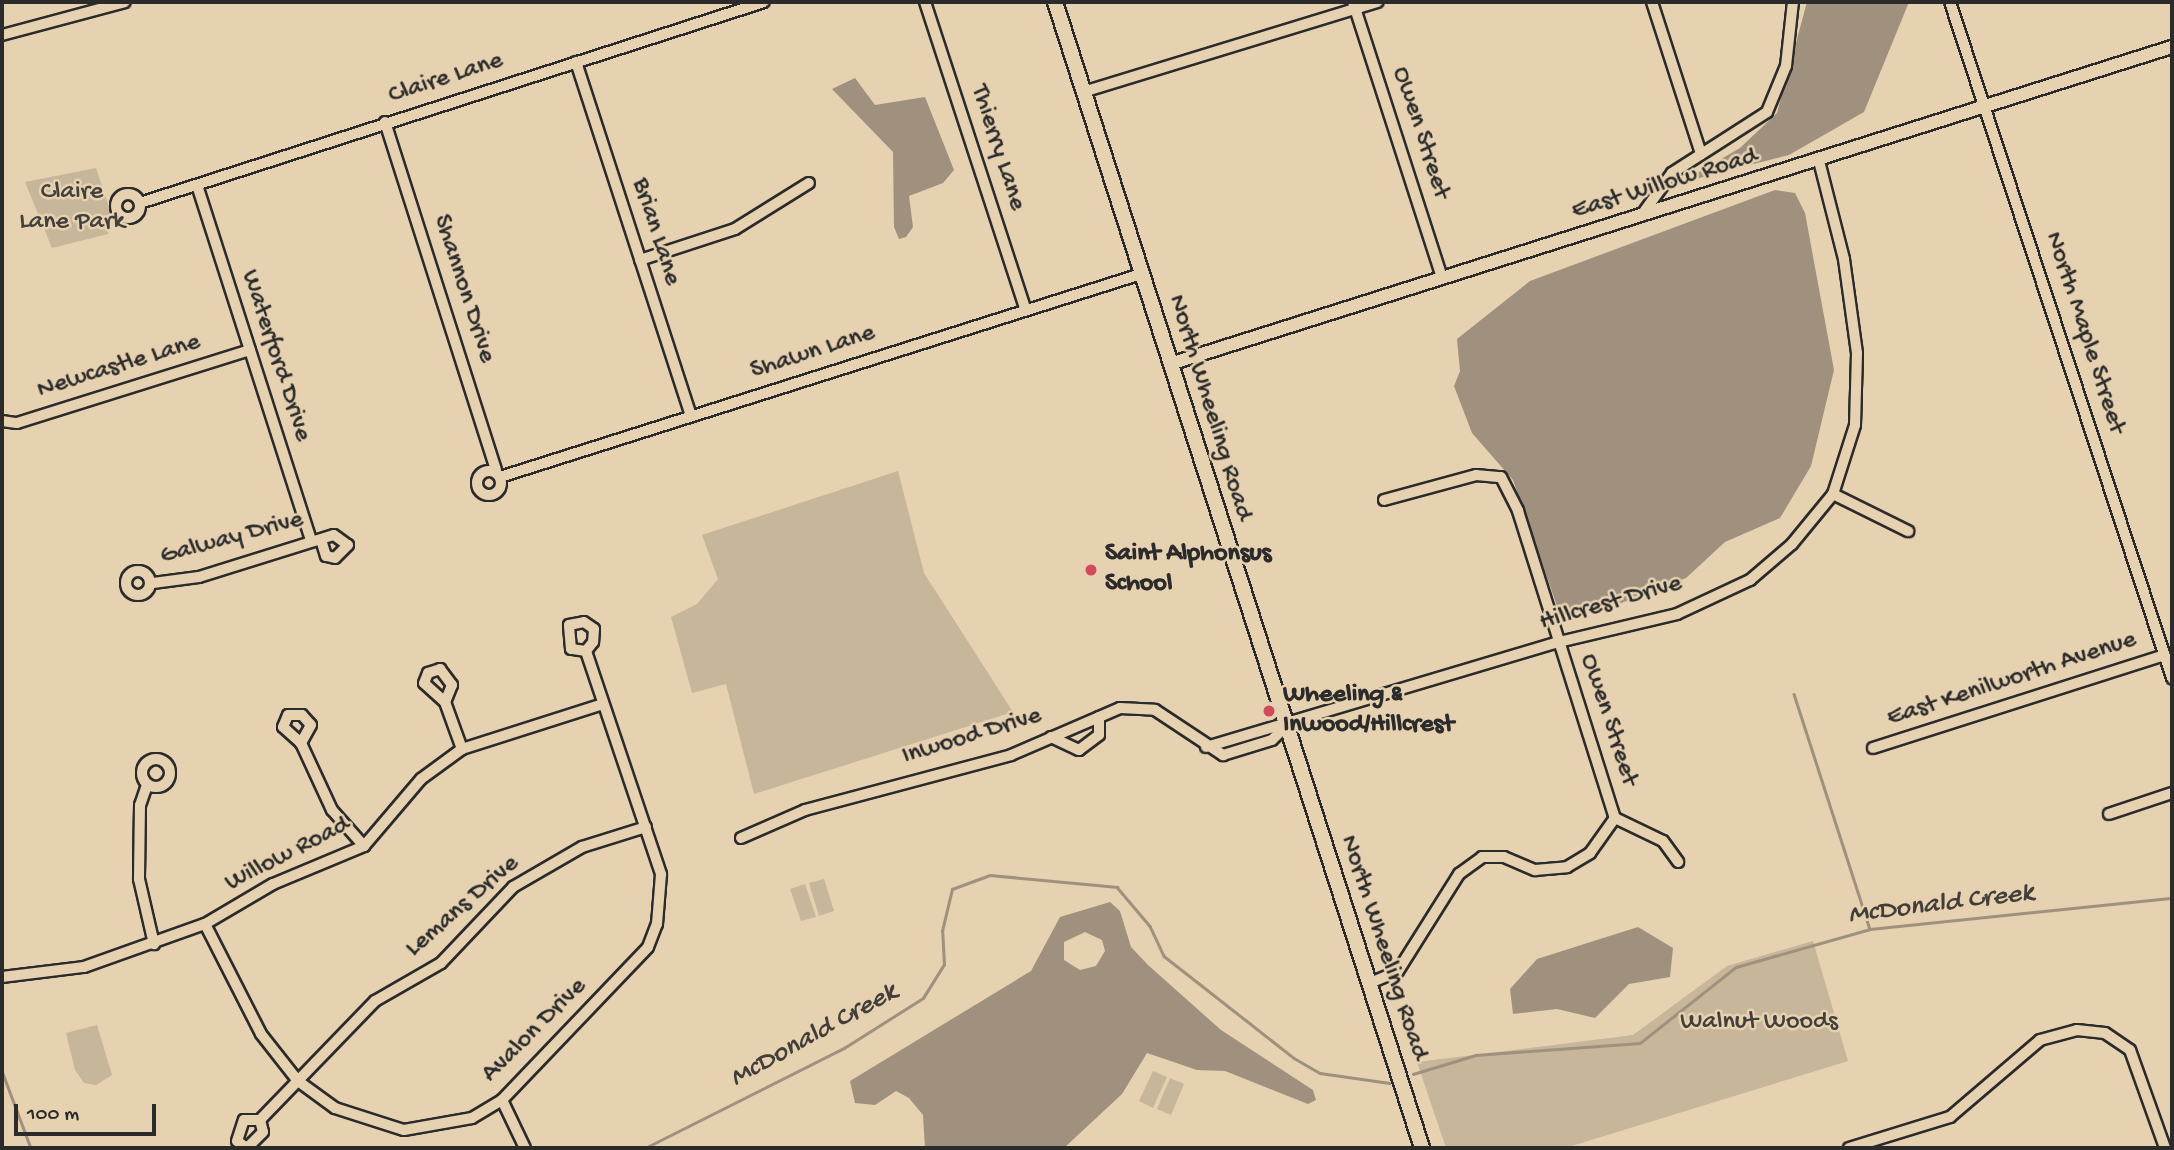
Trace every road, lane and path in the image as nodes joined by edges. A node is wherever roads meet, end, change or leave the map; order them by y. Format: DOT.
graph roads {
  1 [pos="125,2"];
  2 [pos="764,2"];
  3 [pos="925,2"];
  4 [pos="1055,2"];
  5 [pos="1378,2"];
  6 [pos="1651,2"];
  7 [pos="1793,2"];
  8 [pos="1950,2"];
  9 [pos="105,5"];
  10 [pos="1354,5"];
  11 [pos="2,35"];
  12 [pos="2172,47"];
  13 [pos="576,62"];
  14 [pos="1083,92"];
  15 [pos="1986,106"];
  16 [pos="386,122"];
  17 [pos="1701,154"];
  18 [pos="1819,161"];
  19 [pos="809,183"];
  20 [pos="197,185"];
  21 [pos="143,202"];
  22 [pos="1641,217"];
  23 [pos="640,260"];
  24 [pos="1141,274"];
  25 [pos="1443,277"];
  26 [pos="1025,308"];
  27 [pos="250,350"];
  28 [pos="1170,364"];
  29 [pos="691,416"];
  30 [pos="2,421"];
  31 [pos="498,473"];
  32 [pos="1833,494"];
  33 [pos="1384,500"];
  34 [pos="1908,531"];
  35 [pos="316,540"];
  36 [pos="153,583"];
  37 [pos="1559,642"];
  38 [pos="586,652"];
  39 [pos="2165,654"];
  40 [pos="2172,678"];
  41 [pos="445,702"];
  42 [pos="603,704"];
  43 [pos="1099,717"];
  44 [pos="1284,728"];
  45 [pos="1051,737"];
  46 [pos="301,743"];
  47 [pos="1873,748"];
  48 [pos="462,749"];
  49 [pos="146,785"];
  50 [pos="2172,793"];
  51 [pos="2109,814"];
  52 [pos="1615,818"];
  53 [pos="646,827"];
  54 [pos="741,838"];
  55 [pos="363,846"];
  56 [pos="1678,862"];
  57 [pos="205,924"];
  58 [pos="154,944"];
  59 [pos="2,977"];
  60 [pos="1370,983"];
  61 [pos="298,1081"];
  62 [pos="502,1100"];
  63 [pos="261,1120"];
  64 [pos="525,1148"];
  65 [pos="1422,1148"];
  66 [pos="1849,1148"];
  67 [pos="2165,1148"];
  1 -- 9 [label="street"];
  2 -- 13 [label="street, Claire Lane"];
  3 -- 26 [label="street, Thierry Lane"];
  4 -- 14 [label="main road, North Wheeling Road"];
  5 -- 10 [label="street"];
  6 -- 17 [label="street"];
  7 -- 17 [label="street"];
  8 -- 15 [label="street, North Maple Street"];
  9 -- 11 [label="street"];
  10 -- 14 [label="street"];
  10 -- 25 [label="street, Owen Street"];
  12 -- 15 [label="street, East Willow Road"];
  13 -- 16 [label="street, Claire Lane"];
  13 -- 23 [label="street, Brian Lane"];
  14 -- 24 [label="main road, North Wheeling Road"];
  15 -- 18 [label="street, East Willow Road"];
  15 -- 39 [label="street, North Maple Street"];
  16 -- 20 [label="street, Claire Lane"];
  16 -- 31 [label="street, Shannon Drive"];
  17 -- 22 [label="street"];
  18 -- 22 [label="street, East Willow Road"];
  18 -- 32 [label="street, Hillcrest Drive"];
  19 -- 23 [label="street"];
  20 -- 21 [label="street, Claire Lane"];
  20 -- 27 [label="street, Waterford Drive"];
  22 -- 25 [label="street, East Willow Road"];
  23 -- 29 [label="street, Brian Lane"];
  24 -- 26 [label="street, Shawn Lane"];
  24 -- 28 [label="main road, North Wheeling Road"];
  25 -- 28 [label="street, East Willow Road"];
  26 -- 29 [label="street, Shawn Lane"];
  27 -- 30 [label="street, Newcastle Lane"];
  27 -- 35 [label="street, Waterford Drive"];
  28 -- 44 [label="main road, North Wheeling Road"];
  29 -- 31 [label="street, Shawn Lane"];
  32 -- 34 [label="street"];
  32 -- 37 [label="street, Hillcrest Drive"];
  33 -- 37 [label="street, Owen Street"];
  35 -- 36 [label="street, Galway Drive"];
  37 -- 44 [label="street, Hillcrest Drive"];
  37 -- 52 [label="street, Owen Street"];
  38 -- 42 [label="street, Avalon Drive"];
  39 -- 40 [label="street, North Maple Street"];
  39 -- 47 [label="street, East Kenilworth Avenue"];
  41 -- 48 [label="street"];
  42 -- 48 [label="street, Willow Road"];
  42 -- 53 [label="street, Avalon Drive"];
  43 -- 44 [label="street, Inwood Drive"];
  43 -- 45 [label="street, Inwood Drive"];
  43 -- 45 [label="street"];
  44 -- 60 [label="main road, North Wheeling Road"];
  45 -- 54 [label="street, Inwood Drive"];
  46 -- 55 [label="street"];
  48 -- 55 [label="street, Willow Road"];
  49 -- 58 [label="street"];
  50 -- 51 [label="street"];
  52 -- 56 [label="street"];
  52 -- 60 [label="street"];
  53 -- 61 [label="street, Lemans Drive"];
  53 -- 62 [label="street, Avalon Drive"];
  55 -- 57 [label="street, Willow Road"];
  57 -- 58 [label="street, Willow Road"];
  57 -- 61 [label="street, Avalon Drive"];
  58 -- 59 [label="street, Willow Road"];
  60 -- 65 [label="main road, North Wheeling Road"];
  61 -- 62 [label="street, Avalon Drive"];
  61 -- 63 [label="street, Lemans Drive"];
  62 -- 64 [label="street"];
  66 -- 67 [label="street"];
}
